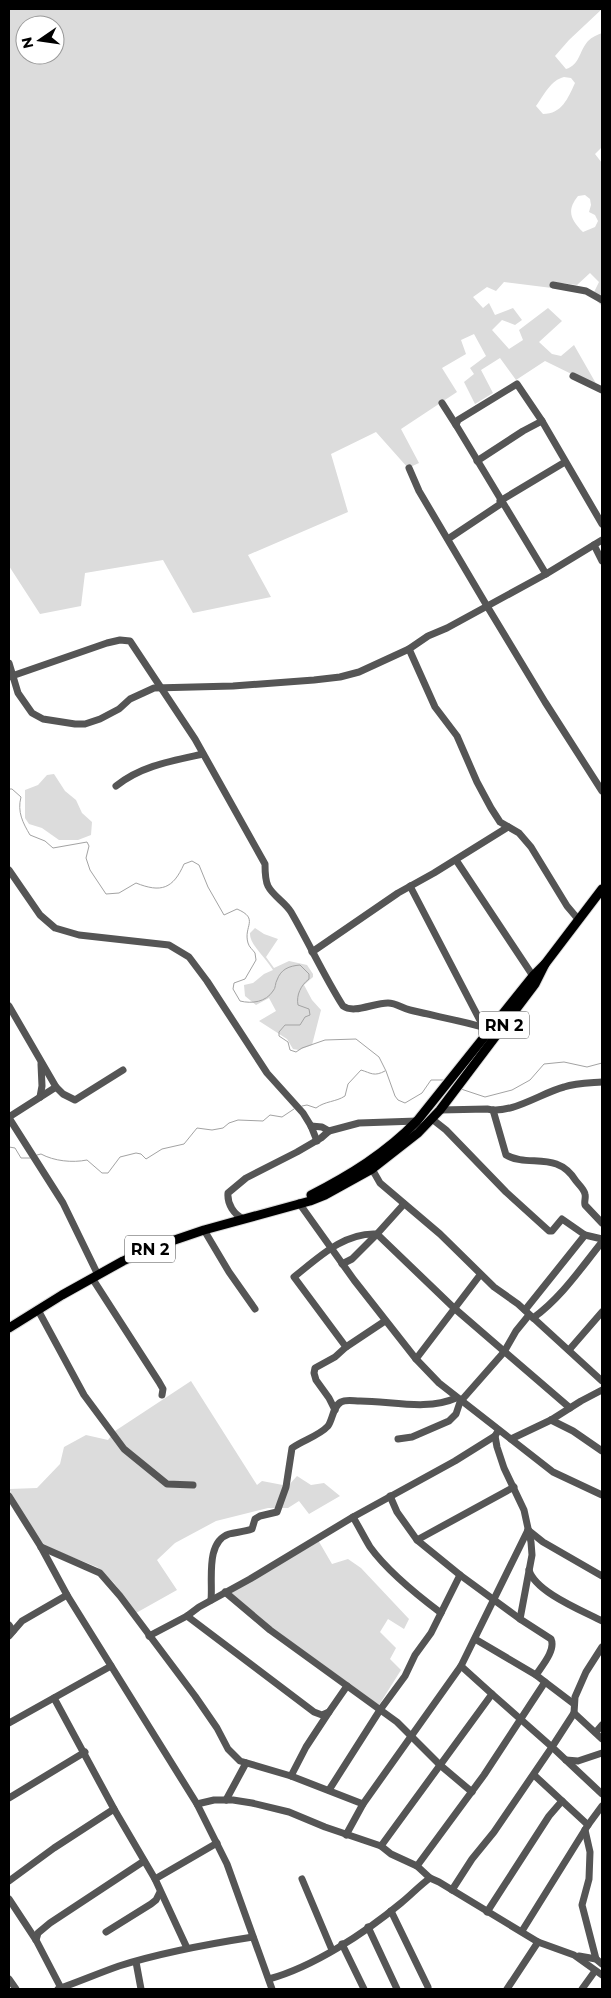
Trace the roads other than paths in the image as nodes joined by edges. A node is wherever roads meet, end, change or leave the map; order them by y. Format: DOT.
graph roads {
  1 [pos="553,285"];
  2 [pos="602,300"];
  3 [pos="573,376"];
  4 [pos="602,390"];
  5 [pos="442,403"];
  6 [pos="542,421"];
  7 [pos="456,425"];
  8 [pos="477,461"];
  9 [pos="565,462"];
  10 [pos="409,468"];
  11 [pos="501,502"];
  12 [pos="602,524"];
  13 [pos="448,539"];
  14 [pos="602,540"];
  15 [pos="594,546"];
  16 [pos="602,561"];
  17 [pos="546,574"];
  18 [pos="487,606"];
  19 [pos="409,649"];
  20 [pos="9,664"];
  21 [pos="11,676"];
  22 [pos="163,688"];
  23 [pos="202,754"];
  24 [pos="116,786"];
  25 [pos="602,790"];
  26 [pos="508,827"];
  27 [pos="456,860"];
  28 [pos="9,870"];
  29 [pos="410,886"];
  30 [pos="602,889"];
  31 [pos="578,919"];
  32 [pos="312,952"];
  33 [pos="545,964"];
  34 [pos="533,976"];
  35 [pos="9,1006"];
  36 [pos="485,1029"];
  37 [pos="40,1058"];
  38 [pos="123,1070"];
  39 [pos="602,1082"];
  40 [pos="56,1087"];
  41 [pos="40,1097"];
  42 [pos="440,1110"];
  43 [pos="493,1110"];
  44 [pos="9,1118"];
  45 [pos="432,1119"];
  46 [pos="417,1121"];
  47 [pos="311,1126"];
  48 [pos="329,1131"];
  49 [pos="316,1141"];
  50 [pos="372,1169"];
  51 [pos="302,1202"];
  52 [pos="404,1204"];
  53 [pos="244,1219"];
  54 [pos="602,1223"];
  55 [pos="204,1230"];
  56 [pos="376,1234"];
  57 [pos="586,1235"];
  58 [pos="602,1240"];
  59 [pos="331,1248"];
  60 [pos="342,1264"];
  61 [pos="480,1275"];
  62 [pos="95,1277"];
  63 [pos="454,1308"];
  64 [pos="255,1309"];
  65 [pos="38,1310"];
  66 [pos="602,1312"];
  67 [pos="529,1314"];
  68 [pos="385,1321"];
  69 [pos="9,1328"];
  70 [pos="346,1347"];
  71 [pos="569,1350"];
  72 [pos="504,1352"];
  73 [pos="416,1359"];
  74 [pos="602,1381"];
  75 [pos="602,1390"];
  76 [pos="162,1396"];
  77 [pos="458,1400"];
  78 [pos="570,1408"];
  79 [pos="335,1410"];
  80 [pos="551,1420"];
  81 [pos="497,1434"];
  82 [pos="398,1439"];
  83 [pos="511,1439"];
  84 [pos="602,1451"];
  85 [pos="193,1485"];
  86 [pos="514,1487"];
  87 [pos="602,1495"];
  88 [pos="9,1496"];
  89 [pos="390,1496"];
  90 [pos="353,1517"];
  91 [pos="528,1530"];
  92 [pos="417,1540"];
  93 [pos="41,1547"];
  94 [pos="528,1570"];
  95 [pos="460,1575"];
  96 [pos="602,1576"];
  97 [pos="225,1592"];
  98 [pos="66,1595"];
  99 [pos="494,1598"];
  100 [pos="211,1600"];
  101 [pos="441,1613"];
  102 [pos="186,1616"];
  103 [pos="520,1619"];
  104 [pos="602,1621"];
  105 [pos="10,1630"];
  106 [pos="149,1636"];
  107 [pos="475,1639"];
  108 [pos="602,1647"];
  109 [pos="111,1666"];
  110 [pos="461,1666"];
  111 [pos="536,1675"];
  112 [pos="545,1682"];
  113 [pos="347,1686"];
  114 [pos="492,1694"];
  115 [pos="54,1698"];
  116 [pos="574,1704"];
  117 [pos="380,1710"];
  118 [pos="329,1712"];
  119 [pos="574,1713"];
  120 [pos="521,1719"];
  121 [pos="9,1723"];
  122 [pos="602,1725"];
  123 [pos="596,1732"];
  124 [pos="412,1736"];
  125 [pos="602,1738"];
  126 [pos="552,1747"];
  127 [pos="85,1752"];
  128 [pos="602,1753"];
  129 [pos="566,1760"];
  130 [pos="246,1764"];
  131 [pos="440,1765"];
  132 [pos="534,1775"];
  133 [pos="291,1776"];
  134 [pos="329,1790"];
  135 [pos="472,1792"];
  136 [pos="602,1794"];
  137 [pos="9,1798"];
  138 [pos="226,1800"];
  139 [pos="562,1801"];
  140 [pos="197,1804"];
  141 [pos="363,1804"];
  142 [pos="602,1806"];
  143 [pos="114,1809"];
  144 [pos="587,1827"];
  145 [pos="346,1834"];
  146 [pos="217,1842"];
  147 [pos="381,1846"];
  148 [pos="144,1861"];
  149 [pos="417,1866"];
  150 [pos="430,1878"];
  151 [pos="154,1879"];
  152 [pos="302,1879"];
  153 [pos="9,1881"];
  154 [pos="452,1890"];
  155 [pos="160,1892"];
  156 [pos="9,1899"];
  157 [pos="391,1911"];
  158 [pos="487,1912"];
  159 [pos="368,1927"];
  160 [pos="522,1931"];
  161 [pos="106,1932"];
  162 [pos="253,1937"];
  163 [pos="36,1940"];
  164 [pos="538,1942"];
  165 [pos="342,1944"];
  166 [pos="187,1948"];
  167 [pos="332,1950"];
  168 [pos="574,1955"];
  169 [pos="136,1962"];
  170 [pos="599,1962"];
  171 [pos="595,1971"];
  172 [pos="602,1975"];
  173 [pos="9,1979"];
  174 [pos="269,1979"];
  175 [pos="428,1987"];
  176 [pos="16,1989"];
  177 [pos="60,1989"];
  178 [pos="141,1989"];
  179 [pos="272,1989"];
  180 [pos="364,1989"];
  181 [pos="397,1989"];
  182 [pos="506,1989"];
  183 [pos="582,1989"];
  1 -- 2 [label="street"];
  3 -- 4 [label="street"];
  5 -- 7 [label="street"];
  6 -- 7 [label="street"];
  6 -- 8 [label="street"];
  6 -- 9 [label="street"];
  7 -- 8 [label="street"];
  8 -- 11 [label="street"];
  9 -- 11 [label="street"];
  9 -- 12 [label="street"];
  10 -- 13 [label="street"];
  11 -- 13 [label="street"];
  11 -- 17 [label="street"];
  13 -- 18 [label="street"];
  14 -- 15 [label="street"];
  15 -- 16 [label="street"];
  15 -- 17 [label="street"];
  17 -- 18 [label="street"];
  18 -- 19 [label="street"];
  18 -- 25 [label="street"];
  19 -- 22 [label="street"];
  19 -- 26 [label="street"];
  20 -- 21 [label="street"];
  21 -- 22 [label="street"];
  21 -- 22 [label="street"];
  22 -- 23 [label="street"];
  23 -- 24 [label="street"];
  23 -- 32 [label="street"];
  26 -- 27 [label="street"];
  26 -- 31 [label="street"];
  27 -- 29 [label="street"];
  27 -- 34 [label="street"];
  28 -- 47 [label="street"];
  29 -- 32 [label="street"];
  29 -- 36 [label="street"];
  30 -- 31 [label="main road, RN 2"];
  31 -- 33 [label="main road, RN 2"];
  32 -- 36 [label="street"];
  33 -- 34 [label="main road, RN 2"];
  33 -- 42 [label="main road, RN 2"];
  34 -- 36 [label="main road, RN 2"];
  35 -- 37 [label="street"];
  36 -- 46 [label="main road, RN 2"];
  37 -- 40 [label="street"];
  37 -- 41 [label="street"];
  38 -- 40 [label="street"];
  39 -- 43 [label="street"];
  40 -- 41 [label="street"];
  41 -- 44 [label="street"];
  42 -- 43 [label="street"];
  42 -- 45 [label="main road, RN 2"];
  43 -- 54 [label="street"];
  44 -- 62 [label="street"];
  45 -- 50 [label="main road, RN 2"];
  45 -- 57 [label="street"];
  46 -- 48 [label="street"];
  46 -- 51 [label="main road, RN 2"];
  47 -- 48 [label="street"];
  47 -- 49 [label="street"];
  48 -- 49 [label="street"];
  49 -- 53 [label="street"];
  50 -- 51 [label="main road, RN 2"];
  50 -- 52 [label="street"];
  51 -- 53 [label="main road, RN 2"];
  51 -- 59 [label="street"];
  52 -- 56 [label="street"];
  52 -- 61 [label="street"];
  53 -- 55 [label="main road, RN 2"];
  55 -- 62 [label="main road, RN 2"];
  55 -- 64 [label="street"];
  56 -- 59 [label="street"];
  56 -- 60 [label="street"];
  56 -- 63 [label="street"];
  57 -- 58 [label="street"];
  57 -- 67 [label="street"];
  58 -- 67 [label="street"];
  59 -- 60 [label="street"];
  59 -- 70 [label="street"];
  60 -- 68 [label="street"];
  61 -- 63 [label="street"];
  61 -- 67 [label="street"];
  62 -- 65 [label="main road, RN 2"];
  62 -- 76 [label="street"];
  63 -- 72 [label="street"];
  63 -- 73 [label="street"];
  65 -- 69 [label="main road, RN 2"];
  65 -- 85 [label="street"];
  66 -- 71 [label="street"];
  67 -- 71 [label="street"];
  67 -- 72 [label="street"];
  68 -- 70 [label="street"];
  68 -- 73 [label="street"];
  70 -- 79 [label="street"];
  71 -- 74 [label="street"];
  72 -- 77 [label="street"];
  72 -- 78 [label="street"];
  73 -- 77 [label="street"];
  75 -- 78 [label="street"];
  77 -- 79 [label="street"];
  77 -- 81 [label="street"];
  77 -- 82 [label="street"];
  78 -- 80 [label="street"];
  79 -- 100 [label="street"];
  80 -- 83 [label="street"];
  80 -- 84 [label="street"];
  81 -- 83 [label="street"];
  81 -- 86 [label="street"];
  81 -- 89 [label="street"];
  83 -- 87 [label="street"];
  86 -- 91 [label="street"];
  86 -- 92 [label="street"];
  88 -- 93 [label="street"];
  89 -- 90 [label="street"];
  89 -- 92 [label="street"];
  90 -- 97 [label="street"];
  90 -- 101 [label="street"];
  91 -- 94 [label="street"];
  91 -- 96 [label="street"];
  91 -- 99 [label="street"];
  92 -- 95 [label="street"];
  93 -- 98 [label="street"];
  93 -- 106 [label="street"];
  94 -- 103 [label="street"];
  94 -- 104 [label="street"];
  95 -- 99 [label="street"];
  95 -- 101 [label="street"];
  97 -- 100 [label="street"];
  97 -- 113 [label="street"];
  98 -- 105 [label="street"];
  98 -- 109 [label="street"];
  99 -- 103 [label="street"];
  99 -- 107 [label="street"];
  100 -- 102 [label="street"];
  101 -- 117 [label="street"];
  102 -- 106 [label="street"];
  102 -- 118 [label="street"];
  103 -- 111 [label="street"];
  106 -- 130 [label="street"];
  107 -- 110 [label="street"];
  107 -- 111 [label="street"];
  108 -- 116 [label="street"];
  109 -- 115 [label="street"];
  109 -- 140 [label="street"];
  110 -- 114 [label="street"];
  110 -- 124 [label="street"];
  111 -- 112 [label="street"];
  112 -- 116 [label="street"];
  112 -- 120 [label="street"];
  113 -- 117 [label="street"];
  113 -- 118 [label="street"];
  114 -- 120 [label="street"];
  114 -- 131 [label="street"];
  115 -- 121 [label="street"];
  115 -- 127 [label="street"];
  116 -- 119 [label="street"];
  117 -- 124 [label="street"];
  117 -- 134 [label="street"];
  118 -- 133 [label="street"];
  119 -- 123 [label="street"];
  119 -- 126 [label="street"];
  120 -- 126 [label="street"];
  120 -- 135 [label="street"];
  122 -- 123 [label="street"];
  123 -- 125 [label="street"];
  124 -- 131 [label="street"];
  124 -- 141 [label="street"];
  126 -- 129 [label="street"];
  126 -- 132 [label="street"];
  127 -- 137 [label="street"];
  127 -- 143 [label="street"];
  128 -- 129 [label="street"];
  129 -- 136 [label="street"];
  130 -- 133 [label="street"];
  130 -- 138 [label="street"];
  131 -- 135 [label="street"];
  131 -- 147 [label="street"];
  132 -- 139 [label="street"];
  132 -- 154 [label="street"];
  133 -- 134 [label="street"];
  134 -- 141 [label="street"];
  135 -- 149 [label="street"];
  138 -- 140 [label="street"];
  138 -- 145 [label="street"];
  139 -- 144 [label="street"];
  139 -- 158 [label="street"];
  140 -- 146 [label="street"];
  141 -- 145 [label="street"];
  142 -- 144 [label="street"];
  143 -- 148 [label="street"];
  143 -- 153 [label="street"];
  144 -- 160 [label="street"];
  144 -- 170 [label="street"];
  145 -- 147 [label="street"];
  146 -- 151 [label="street"];
  146 -- 162 [label="street"];
  147 -- 149 [label="street"];
  148 -- 151 [label="street"];
  148 -- 163 [label="street"];
  149 -- 150 [label="street"];
  150 -- 154 [label="street"];
  150 -- 157 [label="street"];
  151 -- 155 [label="street"];
  152 -- 167 [label="street"];
  154 -- 158 [label="street"];
  155 -- 161 [label="street"];
  155 -- 166 [label="street"];
  156 -- 163 [label="street"];
  157 -- 159 [label="street"];
  157 -- 175 [label="street"];
  158 -- 160 [label="street"];
  159 -- 165 [label="street"];
  159 -- 181 [label="street"];
  160 -- 164 [label="street"];
  162 -- 166 [label="street"];
  162 -- 174 [label="street"];
  163 -- 177 [label="street"];
  164 -- 168 [label="street"];
  164 -- 182 [label="street"];
  165 -- 167 [label="street"];
  165 -- 180 [label="street"];
  166 -- 169 [label="street"];
  167 -- 174 [label="street"];
  168 -- 170 [label="street"];
  168 -- 171 [label="street"];
  169 -- 177 [label="street"];
  169 -- 178 [label="street"];
  171 -- 172 [label="street"];
  171 -- 183 [label="street"];
  173 -- 176 [label="street"];
  174 -- 179 [label="street"];
}
